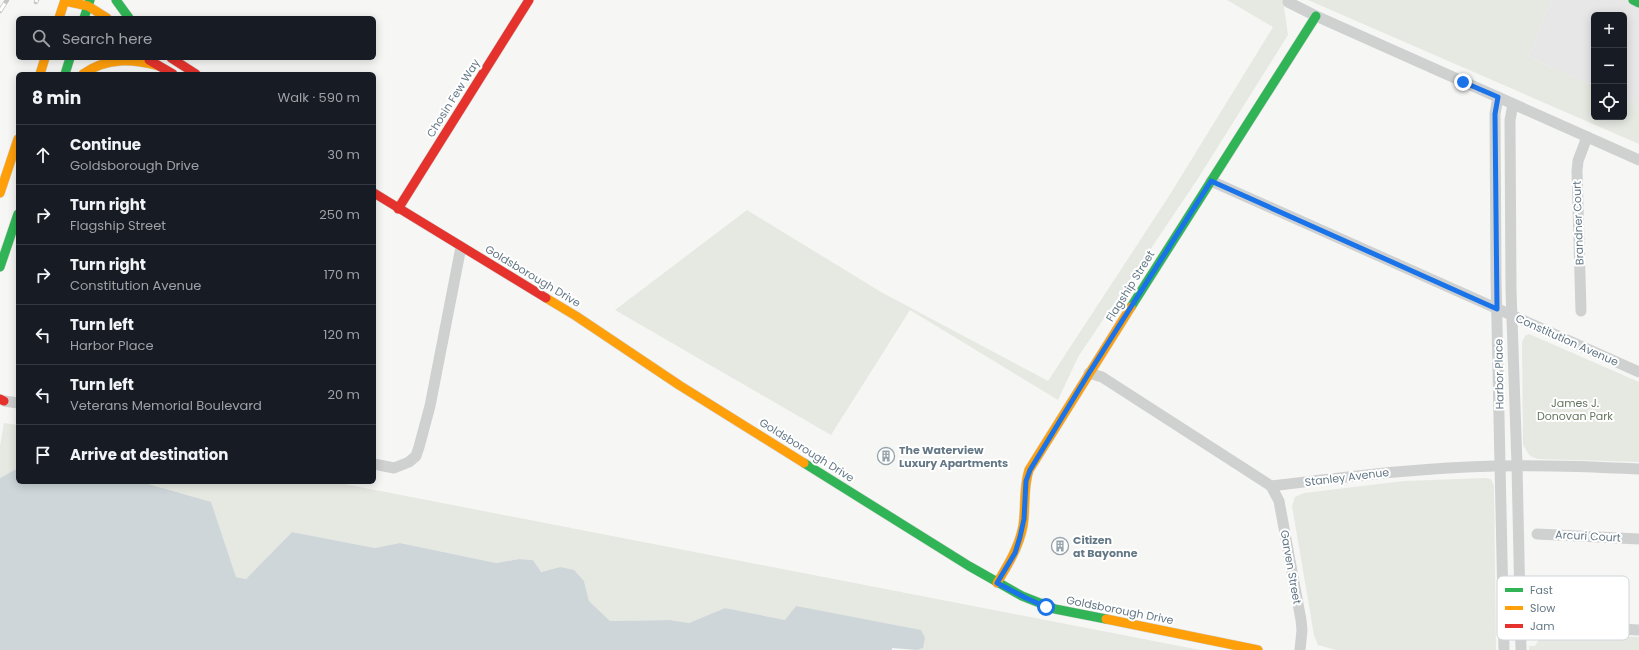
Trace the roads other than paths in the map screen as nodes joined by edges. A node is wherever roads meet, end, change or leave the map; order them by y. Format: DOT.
graph roads {
  1 [pos="116,0"];
  2 [pos="529,0"];
  3 [pos="1632,0"];
  4 [pos="65,1"];
  5 [pos="1288,2"];
  6 [pos="89,3"];
  7 [pos="1639,3"];
  8 [pos="60,16"];
  9 [pos="80,16"];
  10 [pos="83,16"];
  11 [pos="105,16"];
  12 [pos="127,16"];
  13 [pos="1316,16"];
  14 [pos="44,60"];
  15 [pos="69,60"];
  16 [pos="113,60"];
  17 [pos="113,60"];
  18 [pos="133,60"];
  19 [pos="133,60"];
  20 [pos="149,60"];
  21 [pos="174,60"];
  22 [pos="158,66"];
  23 [pos="41,72"];
  24 [pos="66,72"];
  25 [pos="86,72"];
  26 [pos="169,72"];
  27 [pos="193,72"];
  28 [pos="1498,97"];
  29 [pos="1513,104"];
  30 [pos="1587,137"];
  31 [pos="16,145"];
  32 [pos="1639,160"];
  33 [pos="1211,181"];
  34 [pos="0,193"];
  35 [pos="376,194"];
  36 [pos="398,209"];
  37 [pos="16,220"];
  38 [pos="461,247"];
  39 [pos="0,267"];
  40 [pos="1497,309"];
  41 [pos="1580,311"];
  42 [pos="1513,316"];
  43 [pos="1639,372"];
  44 [pos="1089,373"];
  45 [pos="1,400"];
  46 [pos="16,403"];
  47 [pos="376,464"];
  48 [pos="1517,465"];
  49 [pos="1500,466"];
  50 [pos="1639,469"];
  51 [pos="1271,486"];
  52 [pos="1538,534"];
  53 [pos="1639,539"];
  54 [pos="1502,576"];
  55 [pos="1520,576"];
  56 [pos="997,583"];
  57 [pos="1629,629"];
  58 [pos="1639,630"];
  59 [pos="1504,640"];
  60 [pos="1258,650"];
  61 [pos="1300,650"];
  62 [pos="1504,650"];
  1 -- 12 [label="main road"];
  2 -- 36 [label="main road, Chosin Few Way"];
  3 -- 7 [label="main road"];
  4 -- 6 [label="main road"];
  4 -- 8 [label="main road"];
  4 -- 9 [label="main road"];
  5 -- 13 [label="street"];
  6 -- 10 [label="main road"];
  6 -- 11 [label="main road"];
  13 -- 28 [label="street"];
  13 -- 33 [label="main road, Flagship Street"];
  14 -- 23 [label="main road"];
  15 -- 24 [label="main road"];
  16 -- 25 [label="main road"];
  17 -- 18 [label="main road"];
  19 -- 22 [label="main road"];
  20 -- 22 [label="main road"];
  21 -- 27 [label="main road"];
  22 -- 26 [label="main road"];
  28 -- 29 [label="street"];
  28 -- 40 [label="street, Harbor Place"];
  29 -- 30 [label="street"];
  29 -- 42 [label="street, Harbor Place"];
  30 -- 32 [label="street"];
  30 -- 41 [label="street, Brandner Court"];
  31 -- 34 [label="main road"];
  33 -- 40 [label="street, Constitution Avenue"];
  33 -- 44 [label="main road, Flagship Street"];
  35 -- 36 [label="main road, Goldsborough Drive"];
  36 -- 38 [label="main road, Goldsborough Drive"];
  37 -- 39 [label="main road"];
  38 -- 47 [label="street"];
  38 -- 56 [label="main road, Goldsborough Drive"];
  40 -- 42 [label="street, Constitution Avenue"];
  40 -- 49 [label="street, Harbor Place"];
  42 -- 43 [label="street, Constitution Avenue"];
  42 -- 48 [label="street, Harbor Place"];
  44 -- 51 [label="street"];
  44 -- 56 [label="main road, Flagship Street"];
  45 -- 46 [label="street"];
  48 -- 49 [label="street, Stanley Avenue"];
  48 -- 50 [label="street, Stanley Avenue"];
  48 -- 55 [label="street, Harbor Place"];
  49 -- 51 [label="street, Stanley Avenue"];
  49 -- 54 [label="street, Harbor Place"];
  51 -- 61 [label="street, Garven Street"];
  52 -- 53 [label="street, Arcuri Court"];
  56 -- 60 [label="main road, Goldsborough Drive"];
  57 -- 58 [label="street"];
  59 -- 62 [label="street, Harbor Place"];
}
